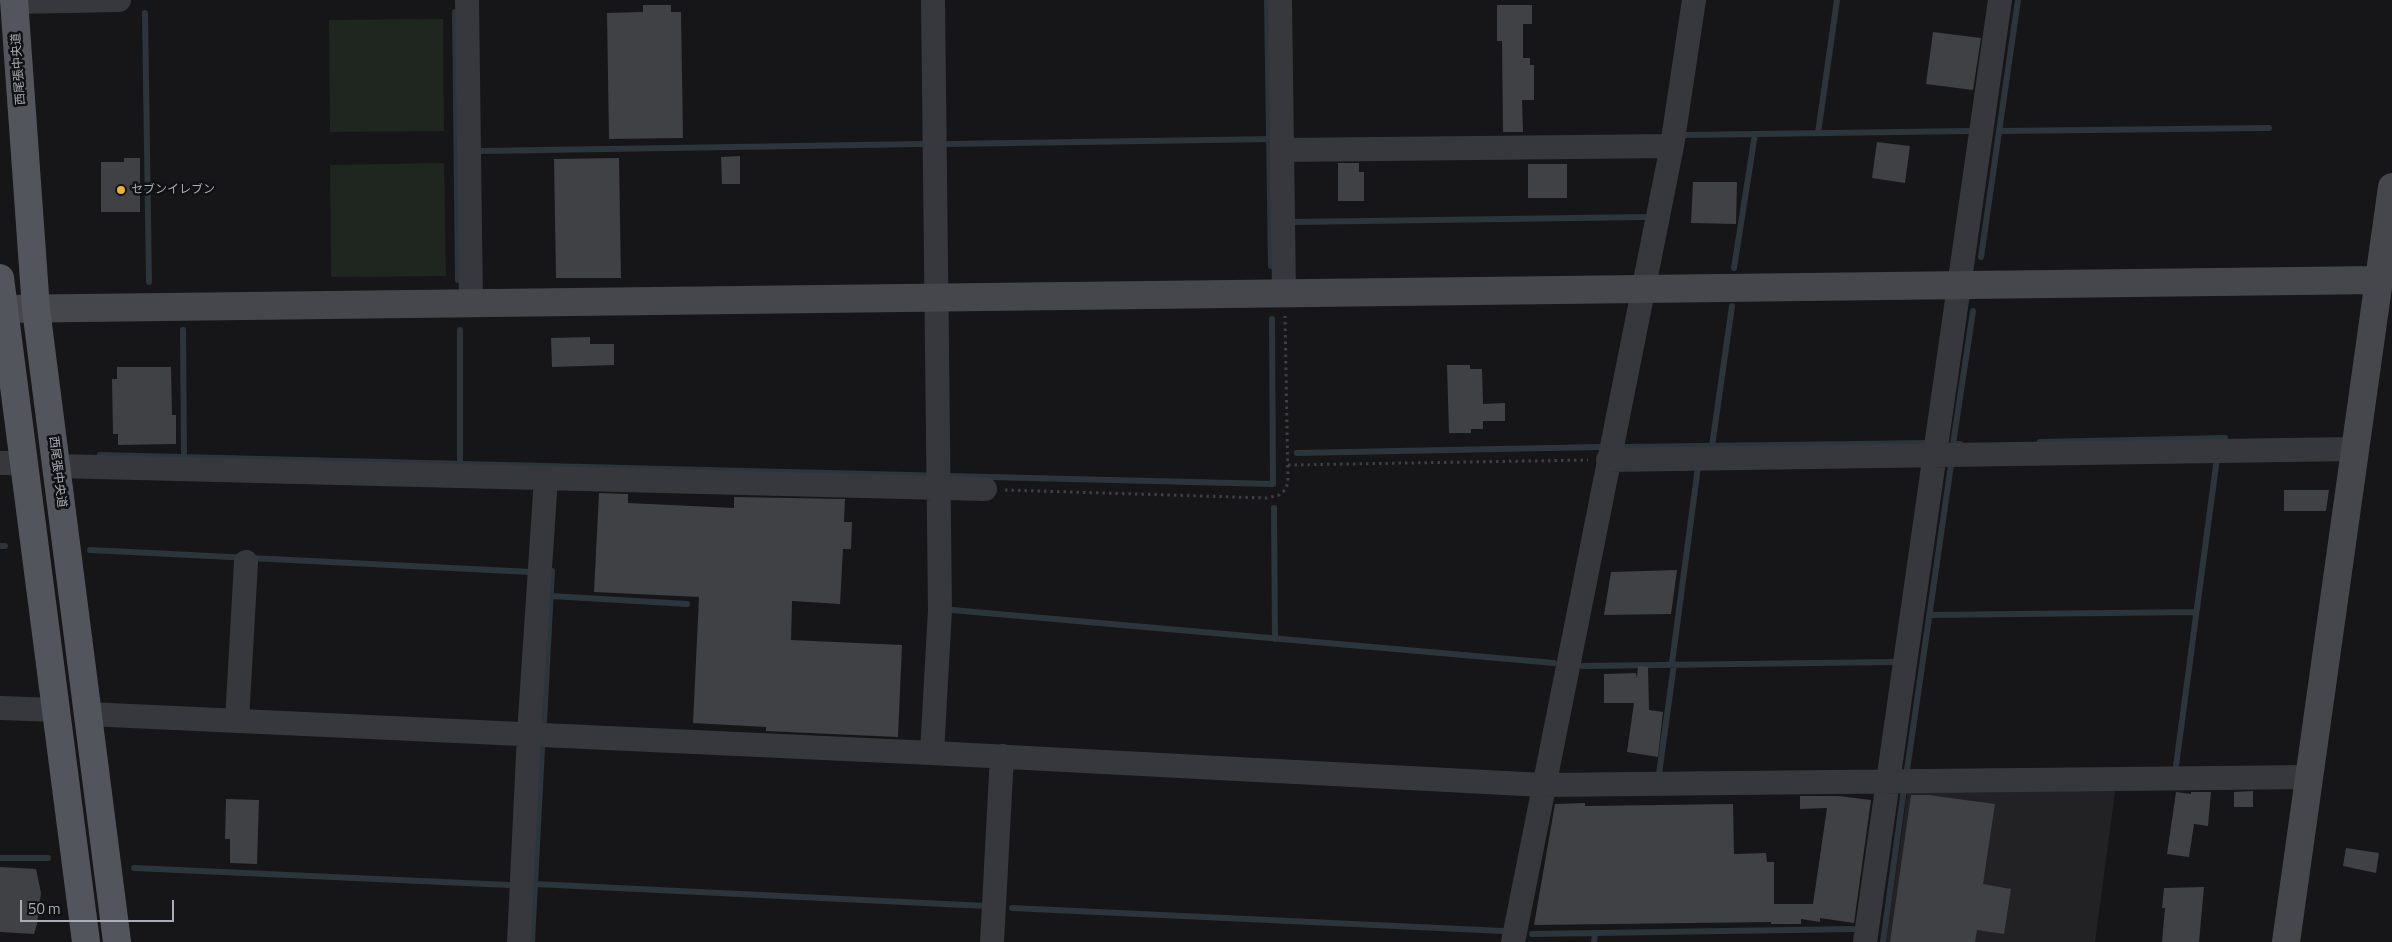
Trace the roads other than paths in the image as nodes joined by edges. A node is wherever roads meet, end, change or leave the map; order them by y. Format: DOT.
graph roads {
  1 [pos="119,0"];
  2 [pos="467,0"];
  3 [pos="933,0"];
  4 [pos="1280,0"];
  5 [pos="1694,0"];
  6 [pos="2000,0"];
  7 [pos="14,1"];
  8 [pos="1672,146"];
  9 [pos="1282,150"];
  10 [pos="2392,187"];
  11 [pos="0,278"];
  12 [pos="2379,280"];
  13 [pos="1961,286"];
  14 [pos="1643,289"];
  15 [pos="1284,294"];
  16 [pos="936,298"];
  17 [pos="470,304"];
  18 [pos="2,309"];
  19 [pos="36,309"];
  20 [pos="2354,450"];
  21 [pos="1936,454"];
  22 [pos="1608,460"];
  23 [pos="12,463"];
  24 [pos="56,466"];
  25 [pos="546,478"];
  26 [pos="937,480"];
  27 [pos="985,489"];
  28 [pos="246,562"];
  29 [pos="0,708"];
  30 [pos="56,710"];
  31 [pos="88,714"];
  32 [pos="237,721"];
  33 [pos="530,734"];
  34 [pos="932,753"];
  35 [pos="1002,756"];
  36 [pos="2310,777"];
  37 [pos="1887,782"];
  38 [pos="1543,785"];
  39 [pos="86,942"];
  40 [pos="117,942"];
  41 [pos="519,942"];
  42 [pos="992,942"];
  43 [pos="1513,942"];
  44 [pos="1865,942"];
  45 [pos="2286,942"];
  1 -- 7 [label="street"];
  2 -- 17 [label="street"];
  3 -- 16 [label="street"];
  4 -- 9 [label="street"];
  5 -- 8 [label="street"];
  6 -- 13 [label="street"];
  7 -- 19 [label="main road, 西尾張中央道"];
  8 -- 9 [label="street"];
  8 -- 14 [label="street"];
  9 -- 15 [label="street"];
  10 -- 12 [label="street"];
  11 -- 18 [label="main road"];
  12 -- 13 [label="street"];
  12 -- 20 [label="street"];
  13 -- 14 [label="street"];
  13 -- 21 [label="street"];
  14 -- 15 [label="street"];
  14 -- 22 [label="street"];
  15 -- 16 [label="street"];
  16 -- 17 [label="street"];
  16 -- 26 [label="street"];
  17 -- 19 [label="street"];
  18 -- 19 [label="street"];
  18 -- 23 [label="main road"];
  19 -- 24 [label="main road, 西尾張中央道"];
  20 -- 21 [label="street"];
  20 -- 36 [label="street"];
  21 -- 22 [label="street"];
  21 -- 37 [label="street"];
  22 -- 38 [label="street"];
  23 -- 30 [label="main road"];
  24 -- 25 [label="street"];
  24 -- 31 [label="main road, 西尾張中央道"];
  25 -- 26 [label="street"];
  25 -- 33 [label="street"];
  26 -- 27 [label="street"];
  26 -- 34 [label="street"];
  28 -- 32 [label="street"];
  29 -- 30 [label="street"];
  30 -- 39 [label="main road"];
  31 -- 32 [label="street"];
  31 -- 40 [label="main road, 西尾張中央道"];
  32 -- 33 [label="street"];
  33 -- 34 [label="street"];
  33 -- 41 [label="street"];
  34 -- 35 [label="street"];
  35 -- 38 [label="street"];
  35 -- 42 [label="street"];
  36 -- 37 [label="street"];
  36 -- 45 [label="street"];
  37 -- 38 [label="street"];
  37 -- 44 [label="street"];
  38 -- 43 [label="street"];
}
